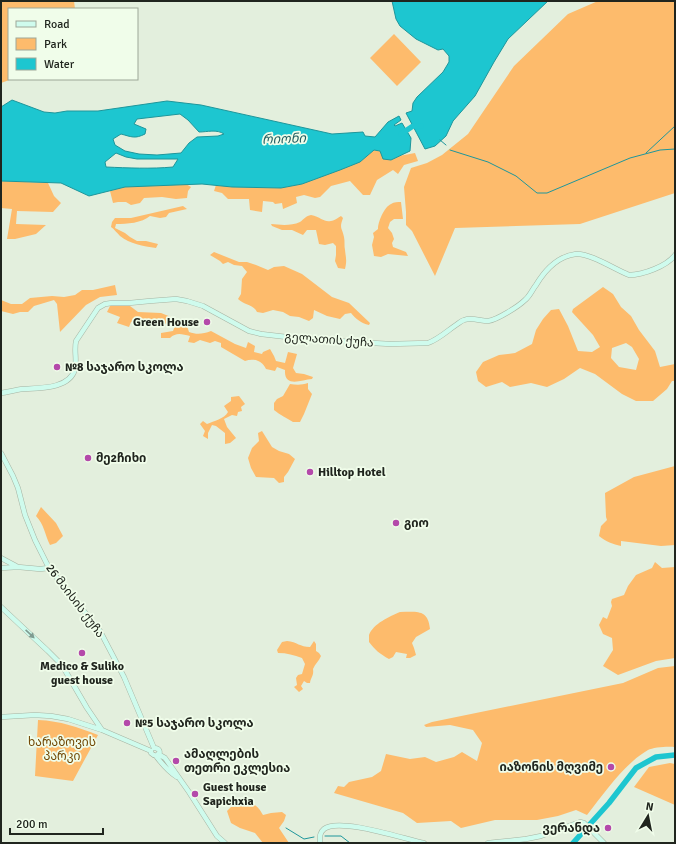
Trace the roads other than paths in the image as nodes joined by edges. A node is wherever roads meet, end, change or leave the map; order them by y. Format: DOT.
graph roads {
  1 [pos="675,255"];
  2 [pos="1,393"];
  3 [pos="1,453"];
  4 [pos="1,558"];
  5 [pos="18,567"];
  6 [pos="1,568"];
  7 [pos="49,568"];
  8 [pos="1,607"];
  9 [pos="1,717"];
  10 [pos="102,730"];
  11 [pos="152,749"];
  12 [pos="225,843"];
  13 [pos="320,843"];
  14 [pos="424,843"];
  15 [pos="488,843"];
  16 [pos="604,843"];
  1 -- 2 [label="main road, გელათის ქუჩა"];
  3 -- 7 [label="main road, 26 მაისის ქუჩა"];
  4 -- 5 [label="main road"];
  5 -- 6 [label="main road"];
  5 -- 7 [label="main road"];
  7 -- 11 [label="main road, 26 მაისის ქუჩა"];
  8 -- 10 [label="main road, one-way"];
  9 -- 10 [label="main road"];
  10 -- 11 [label="main road"];
  11 -- 12 [label="main road"];
  13 -- 14 [label="main road"];
  15 -- 16 [label="main road"];
}
